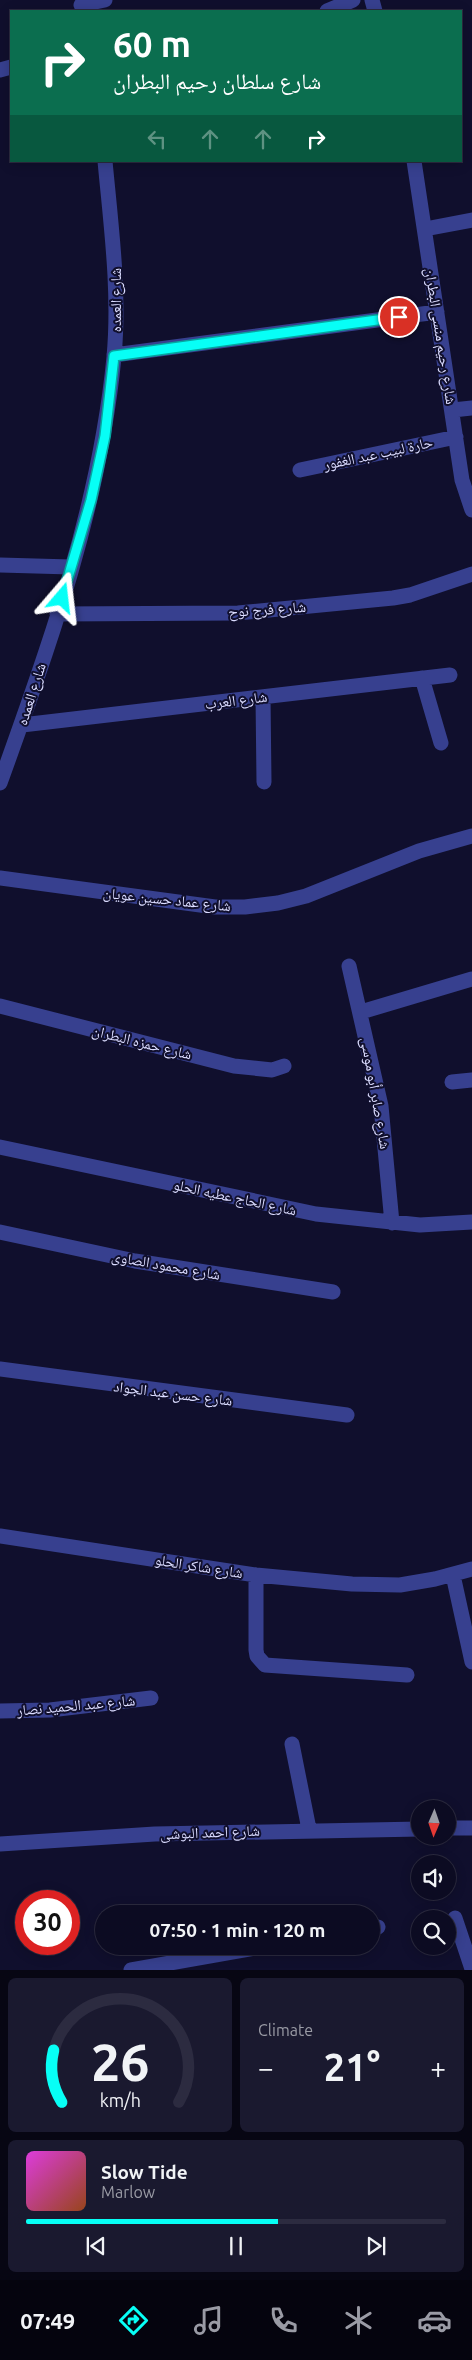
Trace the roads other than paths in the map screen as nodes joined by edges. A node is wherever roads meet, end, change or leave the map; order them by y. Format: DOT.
graph roads {
  1 [pos="105,0"];
  2 [pos="353,0"];
  3 [pos="81,5"];
  4 [pos="329,10"];
  5 [pos="105,162"];
  6 [pos="414,162"];
  7 [pos="472,220"];
  8 [pos="425,229"];
  9 [pos="437,312"];
  10 [pos="114,356"];
  11 [pos="472,408"];
  12 [pos="453,410"];
  13 [pos="456,437"];
  14 [pos="300,470"];
  15 [pos="472,510"];
  16 [pos="0,566"];
  17 [pos="71,567"];
  18 [pos="472,574"];
  19 [pos="57,614"];
  20 [pos="450,675"];
  21 [pos="422,678"];
  22 [pos="263,697"];
  23 [pos="22,725"];
  24 [pos="441,743"];
  25 [pos="7,746"];
  26 [pos="264,782"];
  27 [pos="0,783"];
  28 [pos="472,836"];
  29 [pos="0,878"];
  30 [pos="349,966"];
  31 [pos="472,979"];
  32 [pos="0,1006"];
  33 [pos="361,1012"];
  34 [pos="284,1066"];
  35 [pos="472,1080"];
  36 [pos="452,1082"];
  37 [pos="0,1147"];
  38 [pos="472,1222"];
  39 [pos="392,1223"];
  40 [pos="0,1232"];
  41 [pos="333,1292"];
  42 [pos="0,1370"];
  43 [pos="347,1415"];
  44 [pos="0,1536"];
  45 [pos="472,1569"];
  46 [pos="256,1575"];
  47 [pos="453,1575"];
  48 [pos="472,1662"];
  49 [pos="407,1676"];
  50 [pos="151,1698"];
  51 [pos="0,1711"];
  52 [pos="292,1744"];
  53 [pos="456,1828"];
  54 [pos="472,1828"];
  55 [pos="309,1829"];
  56 [pos="411,1829"];
  57 [pos="0,1844"];
  58 [pos="456,1921"];
  59 [pos="215,1955"];
  60 [pos="472,1969"];
  61 [pos="131,1970"];
  1 -- 3 [label="street"];
  2 -- 4 [label="street"];
  5 -- 10 [label="street, شارع العمده"];
  6 -- 8 [label="street, شارع رحيم منسى البطران"];
  7 -- 8 [label="street"];
  8 -- 9 [label="street, شارع رحيم منسى البطران"];
  9 -- 10 [label="street"];
  9 -- 12 [label="street, شارع رحيم منسى البطران"];
  10 -- 17 [label="street, شارع العمده"];
  11 -- 12 [label="street"];
  12 -- 13 [label="street, شارع رحيم منسى البطران"];
  13 -- 14 [label="street, حارة لبيب عبد الغفور"];
  13 -- 15 [label="street, شارع رحيم منسى البطران"];
  16 -- 17 [label="street"];
  17 -- 19 [label="street, شارع العمده"];
  18 -- 19 [label="street, شارع فرج نوح"];
  19 -- 23 [label="street, شارع العمده"];
  20 -- 21 [label="street, شارع العرب"];
  21 -- 22 [label="street, شارع العرب"];
  21 -- 24 [label="street"];
  22 -- 23 [label="street, شارع العرب"];
  22 -- 26 [label="street"];
  23 -- 25 [label="street, شارع العمده"];
  25 -- 27 [label="street, شارع العمده"];
  28 -- 29 [label="street, شارع عماد حسين عويان"];
  30 -- 33 [label="street, شارع صابر أبو موسى"];
  31 -- 33 [label="street"];
  32 -- 34 [label="street, شارع حمزه البطران"];
  33 -- 39 [label="street, شارع صابر أبو موسى"];
  35 -- 36 [label="street"];
  37 -- 39 [label="street, شارع الحاج عطيه الحلو"];
  38 -- 39 [label="street, شارع الحاج عطيه الحلو"];
  40 -- 41 [label="street, شارع محمود الصاوى"];
  42 -- 43 [label="street, شارع حسن عبد الجواد"];
  44 -- 46 [label="street, شارع شاكر الحلو"];
  45 -- 47 [label="street, شارع شاكر الحلو"];
  46 -- 47 [label="street, شارع شاكر الحلو"];
  46 -- 49 [label="street"];
  47 -- 48 [label="street"];
  50 -- 51 [label="street, شارع عبد الحميد نصار"];
  52 -- 55 [label="street"];
  53 -- 54 [label="street"];
  55 -- 56 [label="street, شارع احمد البوشى"];
  55 -- 57 [label="street, شارع احمد البوشى"];
  58 -- 60 [label="street"];
  59 -- 61 [label="street"];
}
